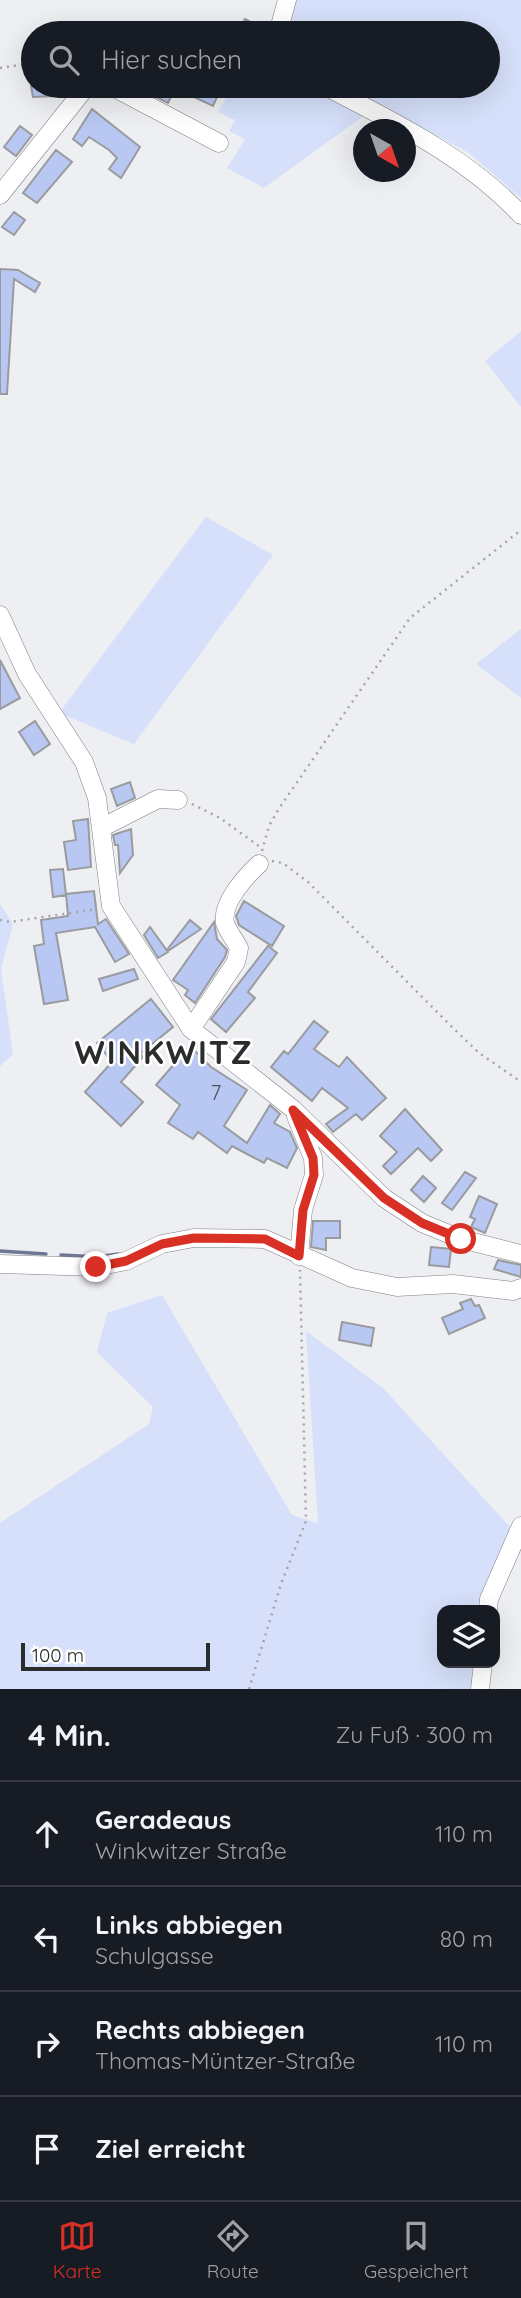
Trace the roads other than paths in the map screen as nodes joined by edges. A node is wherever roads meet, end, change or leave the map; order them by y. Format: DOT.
graph roads {
  1 [pos="287,0"];
  2 [pos="281,21"];
  3 [pos="77,98"];
  4 [pos="134,98"];
  5 [pos="346,98"];
  6 [pos="219,143"];
  7 [pos="0,195"];
  8 [pos="521,215"];
  9 [pos="0,615"];
  10 [pos="178,800"];
  11 [pos="102,828"];
  12 [pos="261,857"];
  13 [pos="191,1029"];
  14 [pos="293,1110"];
  15 [pos="521,1254"];
  16 [pos="299,1256"];
  17 [pos="0,1264"];
  18 [pos="521,1288"];
  19 [pos="521,1526"];
  20 [pos="488,1605"];
  21 [pos="482,1668"];
  22 [pos="480,1689"];
  1 -- 2 [label="street"];
  3 -- 7 [label="street"];
  4 -- 6 [label="street"];
  5 -- 8 [label="street"];
  9 -- 11 [label="street"];
  10 -- 11 [label="street"];
  11 -- 13 [label="street"];
  12 -- 13 [label="street"];
  13 -- 14 [label="street"];
  14 -- 15 [label="street"];
  14 -- 16 [label="street"];
  16 -- 17 [label="street"];
  16 -- 18 [label="street"];
  19 -- 20 [label="street"];
  21 -- 22 [label="street"];
}
